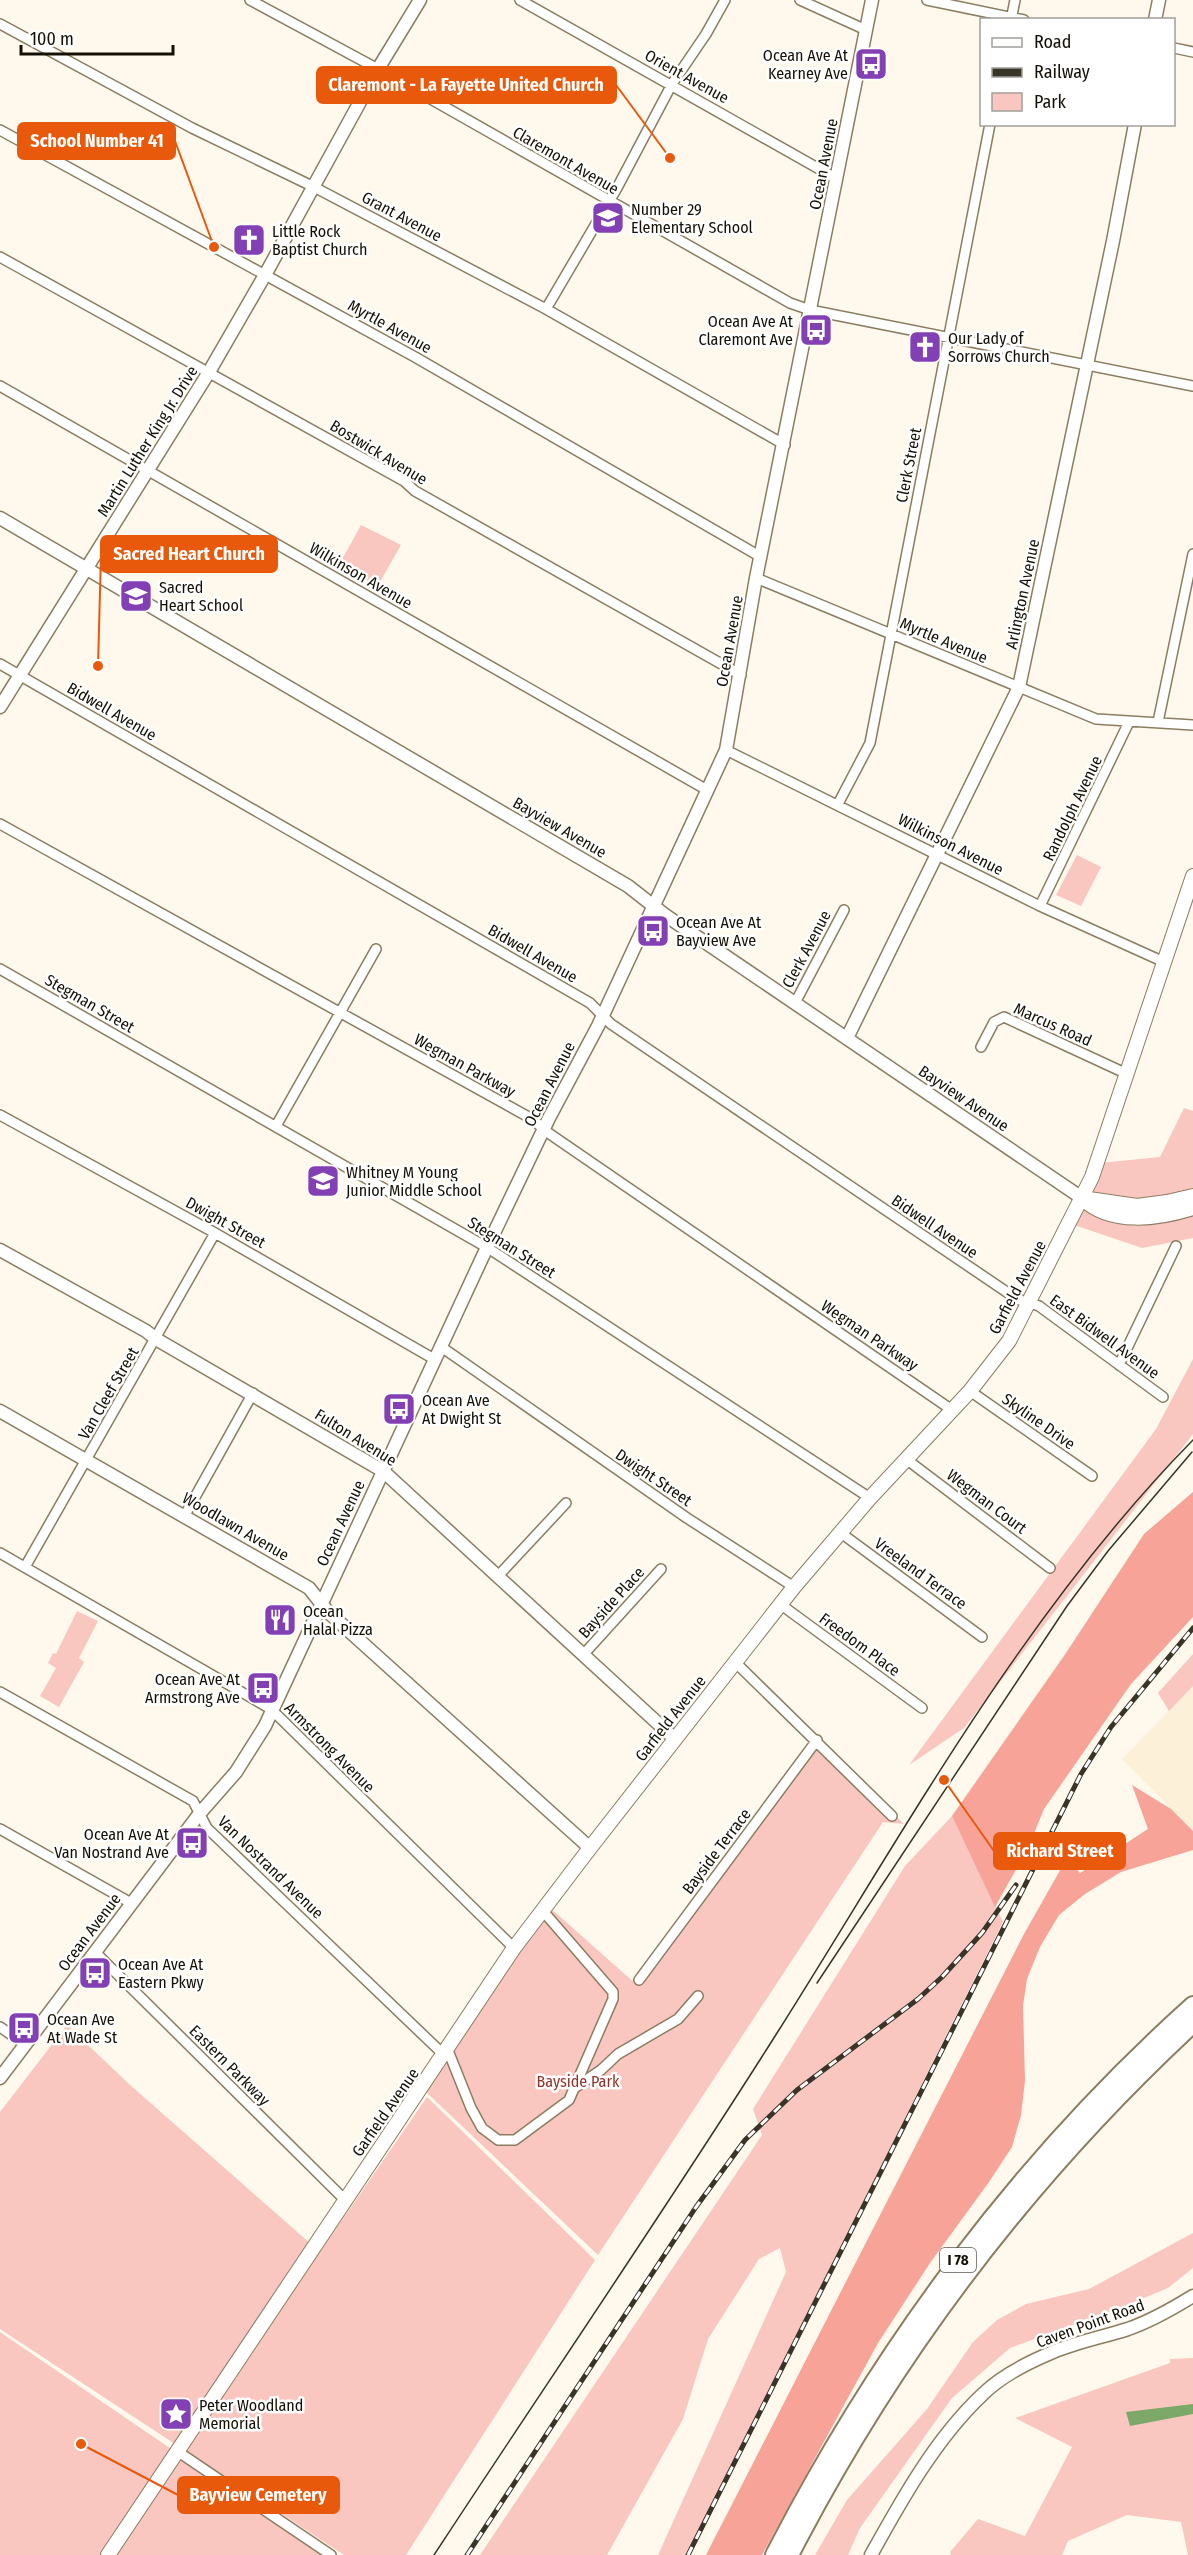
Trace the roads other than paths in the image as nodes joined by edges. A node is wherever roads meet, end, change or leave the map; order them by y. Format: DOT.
graph roads {
  1 [pos="250,0"];
  2 [pos="420,0"];
  3 [pos="520,0"];
  4 [pos="725,0"];
  5 [pos="800,0"];
  6 [pos="872,0"];
  7 [pos="927,0"];
  8 [pos="1015,0"];
  9 [pos="1159,0"];
  10 [pos="1012,18"];
  11 [pos="1155,18"];
  12 [pos="0,24"];
  13 [pos="866,30"];
  14 [pos="1175,48"];
  15 [pos="1193,52"];
  16 [pos="378,69"];
  17 [pos="672,84"];
  18 [pos="990,126"];
  19 [pos="1135,126"];
  20 [pos="0,130"];
  21 [pos="837,179"];
  22 [pos="314,187"];
  23 [pos="608,201"];
  24 [pos="0,257"];
  25 [pos="265,275"];
  26 [pos="546,309"];
  27 [pos="810,310"];
  28 [pos="947,338"];
  29 [pos="1087,366"];
  30 [pos="209,372"];
  31 [pos="0,386"];
  32 [pos="1193,386"];
  33 [pos="784,445"];
  34 [pos="147,470"];
  35 [pos="0,518"];
  36 [pos="1193,554"];
  37 [pos="761,557"];
  38 [pos="87,569"];
  39 [pos="756,578"];
  40 [pos="891,634"];
  41 [pos="0,664"];
  42 [pos="741,675"];
  43 [pos="20,676"];
  44 [pos="1019,687"];
  45 [pos="0,707"];
  46 [pos="1129,722"];
  47 [pos="1158,722"];
  48 [pos="1193,725"];
  49 [pos="726,750"];
  50 [pos="707,790"];
  51 [pos="838,804"];
  52 [pos="0,824"];
  53 [pos="937,854"];
  54 [pos="1193,876"];
  55 [pos="653,904"];
  56 [pos="1040,906"];
  57 [pos="844,910"];
  58 [pos="376,949"];
  59 [pos="1164,962"];
  60 [pos="0,969"];
  61 [pos="795,1003"];
  62 [pos="339,1013"];
  63 [pos="602,1016"];
  64 [pos="847,1038"];
  65 [pos="981,1047"];
  66 [pos="1125,1073"];
  67 [pos="0,1115"];
  68 [pos="276,1126"];
  69 [pos="544,1130"];
  70 [pos="1082,1198"];
  71 [pos="1190,1203"];
  72 [pos="215,1233"];
  73 [pos="1176,1246"];
  74 [pos="488,1248"];
  75 [pos="0,1250"];
  76 [pos="1028,1302"];
  77 [pos="156,1339"];
  78 [pos="440,1346"];
  79 [pos="434,1359"];
  80 [pos="1119,1365"];
  81 [pos="970,1391"];
  82 [pos="253,1393"];
  83 [pos="1163,1397"];
  84 [pos="952,1410"];
  85 [pos="0,1411"];
  86 [pos="906,1459"];
  87 [pos="86,1460"];
  88 [pos="383,1471"];
  89 [pos="1092,1476"];
  90 [pos="870,1498"];
  91 [pos="566,1503"];
  92 [pos="185,1515"];
  93 [pos="841,1533"];
  94 [pos="0,1553"];
  95 [pos="25,1567"];
  96 [pos="1050,1568"];
  97 [pos="661,1569"];
  98 [pos="498,1576"];
  99 [pos="794,1587"];
  100 [pos="321,1602"];
  101 [pos="780,1604"];
  102 [pos="982,1636"];
  103 [pos="584,1655"];
  104 [pos="735,1662"];
  105 [pos="0,1692"];
  106 [pos="922,1708"];
  107 [pos="271,1709"];
  108 [pos="675,1739"];
  109 [pos="816,1740"];
  110 [pos="200,1813"];
  111 [pos="892,1816"];
  112 [pos="0,1829"];
  113 [pos="590,1848"];
  114 [pos="131,1903"];
  115 [pos="543,1911"];
  116 [pos="514,1948"];
  117 [pos="95,1953"];
  118 [pos="639,1980"];
  119 [pos="698,1996"];
  120 [pos="1193,2005"];
  121 [pos="1193,2024"];
  122 [pos="0,2027"];
  123 [pos="25,2044"];
  124 [pos="445,2051"];
  125 [pos="0,2078"];
  126 [pos="576,2087"];
  127 [pos="344,2199"];
  128 [pos="1193,2296"];
  129 [pos="177,2451"];
  130 [pos="108,2555"];
  131 [pos="331,2555"];
  132 [pos="774,2555"];
  133 [pos="790,2555"];
  134 [pos="871,2555"];
  1 -- 16 [label="street, Claremont Avenue"];
  2 -- 16 [label="street, Martin Luther King Jr. Drive"];
  3 -- 17 [label="street, Orient Avenue"];
  4 -- 17 [label="street"];
  5 -- 13 [label="street"];
  6 -- 13 [label="street, Ocean Avenue"];
  7 -- 10 [label="street"];
  8 -- 10 [label="street"];
  9 -- 11 [label="street"];
  12 -- 22 [label="street, Grant Avenue"];
  13 -- 21 [label="street, Ocean Avenue"];
  14 -- 15 [label="street"];
  16 -- 22 [label="street, Martin Luther King Jr. Drive"];
  16 -- 23 [label="street, Claremont Avenue"];
  17 -- 21 [label="street, Orient Avenue"];
  17 -- 23 [label="street"];
  18 -- 28 [label="street, Clerk Street"];
  19 -- 29 [label="street, Arlington Avenue"];
  20 -- 25 [label="street, Myrtle Avenue"];
  21 -- 27 [label="street, Ocean Avenue"];
  22 -- 25 [label="street, Martin Luther King Jr. Drive"];
  22 -- 26 [label="street, Grant Avenue"];
  23 -- 26 [label="street"];
  23 -- 27 [label="street, Claremont Avenue"];
  24 -- 30 [label="street, Bostwick Avenue"];
  25 -- 30 [label="street, Martin Luther King Jr. Drive"];
  25 -- 37 [label="street, Myrtle Avenue"];
  26 -- 33 [label="street, Grant Avenue"];
  27 -- 28 [label="street, Claremont Avenue"];
  27 -- 33 [label="street, Ocean Avenue"];
  28 -- 29 [label="street, Claremont Avenue"];
  28 -- 40 [label="street, Clerk Street"];
  29 -- 32 [label="street, Claremont Avenue"];
  29 -- 44 [label="street, Arlington Avenue"];
  30 -- 34 [label="street, Martin Luther King Jr. Drive"];
  30 -- 42 [label="street, Bostwick Avenue"];
  31 -- 34 [label="street, Wilkinson Avenue"];
  33 -- 37 [label="street, Ocean Avenue"];
  34 -- 38 [label="street, Martin Luther King Jr. Drive"];
  34 -- 50 [label="street, Wilkinson Avenue"];
  35 -- 38 [label="street, Bayview Avenue"];
  36 -- 47 [label="street"];
  37 -- 39 [label="street, Ocean Avenue"];
  38 -- 43 [label="street, Martin Luther King Jr. Drive"];
  38 -- 55 [label="street, Bayview Avenue"];
  39 -- 40 [label="street, Myrtle Avenue"];
  39 -- 42 [label="street, Ocean Avenue"];
  40 -- 44 [label="street, Myrtle Avenue"];
  40 -- 51 [label="street, Clerk Street"];
  41 -- 43 [label="street, Bidwell Avenue"];
  42 -- 49 [label="street, Ocean Avenue"];
  43 -- 45 [label="street, Martin Luther King Jr. Drive"];
  43 -- 63 [label="street, Bidwell Avenue"];
  44 -- 46 [label="street, Myrtle Avenue"];
  44 -- 53 [label="street, Arlington Avenue"];
  46 -- 47 [label="street, Myrtle Avenue"];
  46 -- 56 [label="street, Randolph Avenue"];
  47 -- 48 [label="street, Myrtle Avenue"];
  49 -- 50 [label="street, Ocean Avenue"];
  49 -- 51 [label="street, Wilkinson Avenue"];
  50 -- 55 [label="street, Ocean Avenue"];
  51 -- 53 [label="street, Wilkinson Avenue"];
  52 -- 62 [label="street, Wegman Parkway"];
  53 -- 56 [label="street, Wilkinson Avenue"];
  53 -- 64 [label="street, Arlington Avenue"];
  54 -- 59 [label="main road, Garfield Avenue"];
  55 -- 61 [label="street, Bayview Avenue"];
  55 -- 63 [label="street, Ocean Avenue"];
  56 -- 59 [label="street, Wilkinson Avenue"];
  57 -- 61 [label="street, Clerk Avenue"];
  58 -- 62 [label="street"];
  59 -- 66 [label="main road, Garfield Avenue"];
  60 -- 68 [label="street, Stegman Street"];
  61 -- 64 [label="street, Bayview Avenue"];
  62 -- 68 [label="street"];
  62 -- 69 [label="street, Wegman Parkway"];
  63 -- 69 [label="street, Ocean Avenue"];
  63 -- 76 [label="street, Bidwell Avenue"];
  64 -- 70 [label="street, Bayview Avenue"];
  65 -- 66 [label="street, Marcus Road"];
  66 -- 70 [label="main road, Garfield Avenue"];
  67 -- 72 [label="street, Dwight Street"];
  68 -- 74 [label="street, Stegman Street"];
  69 -- 74 [label="street, Ocean Avenue"];
  69 -- 84 [label="street, Wegman Parkway"];
  70 -- 71 [label="main road, Bayview Avenue"];
  70 -- 76 [label="main road, Garfield Avenue"];
  72 -- 77 [label="street, Van Cleef Street"];
  72 -- 79 [label="street, Dwight Street"];
  73 -- 80 [label="street"];
  74 -- 78 [label="street, Ocean Avenue"];
  74 -- 90 [label="street, Stegman Street"];
  75 -- 77 [label="street, Fulton Avenue"];
  76 -- 80 [label="street, East Bidwell Avenue"];
  76 -- 81 [label="main road, Garfield Avenue"];
  77 -- 82 [label="street, Fulton Avenue"];
  77 -- 87 [label="street, Van Cleef Street"];
  78 -- 79 [label="street, Ocean Avenue"];
  78 -- 99 [label="street, Dwight Street"];
  79 -- 88 [label="street, Ocean Avenue"];
  80 -- 83 [label="street, East Bidwell Avenue"];
  81 -- 84 [label="main road, Garfield Avenue"];
  81 -- 89 [label="street, Skyline Drive"];
  82 -- 88 [label="street, Fulton Avenue"];
  82 -- 92 [label="street"];
  84 -- 86 [label="main road, Garfield Avenue"];
  85 -- 87 [label="street, Woodlawn Avenue"];
  86 -- 90 [label="main road, Garfield Avenue"];
  86 -- 96 [label="street, Wegman Court"];
  87 -- 92 [label="street, Woodlawn Avenue"];
  87 -- 95 [label="street, Van Cleef Street"];
  88 -- 98 [label="street, Fulton Avenue"];
  88 -- 100 [label="street, Ocean Avenue"];
  90 -- 93 [label="main road, Garfield Avenue"];
  91 -- 98 [label="street"];
  92 -- 100 [label="street, Woodlawn Avenue"];
  93 -- 99 [label="main road, Garfield Avenue"];
  93 -- 102 [label="street, Vreeland Terrace"];
  94 -- 95 [label="street, Armstrong Avenue"];
  95 -- 107 [label="street, Armstrong Avenue"];
  97 -- 103 [label="street, Bayside Place"];
  98 -- 103 [label="street, Fulton Avenue"];
  99 -- 101 [label="main road, Garfield Avenue"];
  100 -- 107 [label="street, Ocean Avenue"];
  100 -- 113 [label="street, Woodlawn Avenue"];
  101 -- 104 [label="main road, Garfield Avenue"];
  101 -- 106 [label="street, Freedom Place"];
  103 -- 108 [label="street, Fulton Avenue"];
  104 -- 108 [label="main road, Garfield Avenue"];
  104 -- 109 [label="street"];
  105 -- 110 [label="street, Van Nostrand Avenue"];
  107 -- 110 [label="street, Ocean Avenue"];
  107 -- 116 [label="street, Armstrong Avenue"];
  108 -- 113 [label="main road, Garfield Avenue"];
  109 -- 111 [label="street"];
  109 -- 118 [label="street, Bayside Terrace"];
  110 -- 114 [label="street, Ocean Avenue"];
  110 -- 124 [label="street, Van Nostrand Avenue"];
  112 -- 114 [label="street"];
  113 -- 115 [label="main road, Garfield Avenue"];
  114 -- 117 [label="street, Ocean Avenue"];
  115 -- 116 [label="main road, Garfield Avenue"];
  115 -- 126 [label="street"];
  116 -- 124 [label="main road, Garfield Avenue"];
  117 -- 123 [label="street, Ocean Avenue"];
  117 -- 127 [label="street, Eastern Parkway"];
  119 -- 126 [label="street"];
  120 -- 132 [label="highway, I 78"];
  121 -- 133 [label="highway, I 78"];
  122 -- 123 [label="street"];
  123 -- 125 [label="street, Ocean Avenue"];
  124 -- 126 [label="street"];
  124 -- 127 [label="main road, Garfield Avenue"];
  127 -- 129 [label="main road, Garfield Avenue"];
  128 -- 134 [label="street, Caven Point Road"];
  129 -- 130 [label="main road, Garfield Avenue"];
  129 -- 131 [label="street"];
}
